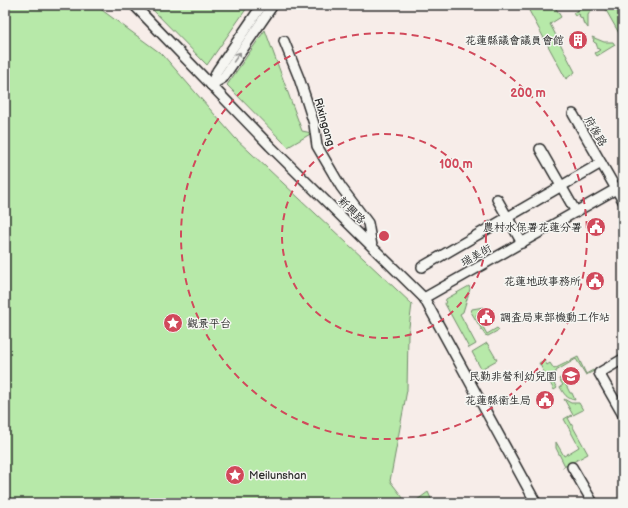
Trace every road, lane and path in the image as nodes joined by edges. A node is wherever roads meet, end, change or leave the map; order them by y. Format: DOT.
graph roads {
  1 [pos="134,5"];
  2 [pos="262,5"];
  3 [pos="273,5"];
  4 [pos="284,41"];
  5 [pos="211,85"];
  6 [pos="573,114"];
  7 [pos="540,150"];
  8 [pos="601,163"];
  9 [pos="561,185"];
  10 [pos="619,187"];
  11 [pos="497,199"];
  12 [pos="623,201"];
  13 [pos="576,212"];
  14 [pos="507,217"];
  15 [pos="522,243"];
  16 [pos="372,246"];
  17 [pos="422,267"];
  18 [pos="424,298"];
  19 [pos="622,360"];
  20 [pos="623,415"];
  21 [pos="572,467"];
  22 [pos="536,503"];
  23 [pos="593,503"];
  1 -- 5 [label="street, 新興路"];
  2 -- 5 [label="street"];
  5 -- 3 [label="street, one-way"];
  4 -- 16 [label="street, Rixingang"];
  5 -- 16 [label="street, 新興路"];
  6 -- 8 [label="street, 府後路"];
  7 -- 9 [label="street"];
  8 -- 9 [label="street"];
  8 -- 10 [label="street, 府後路"];
  9 -- 13 [label="street"];
  9 -- 14 [label="street"];
  10 -- 12 [label="street, 府後路"];
  10 -- 13 [label="street, 瑞美街"];
  11 -- 14 [label="street"];
  13 -- 15 [label="street, 瑞美街"];
  14 -- 15 [label="street"];
  14 -- 17 [label="street"];
  15 -- 18 [label="street, 瑞美街"];
  16 -- 18 [label="street, 新興路"];
  18 -- 22 [label="street, 新興路"];
  19 -- 20 [label="street"];
  21 -- 23 [label="street"];
}
